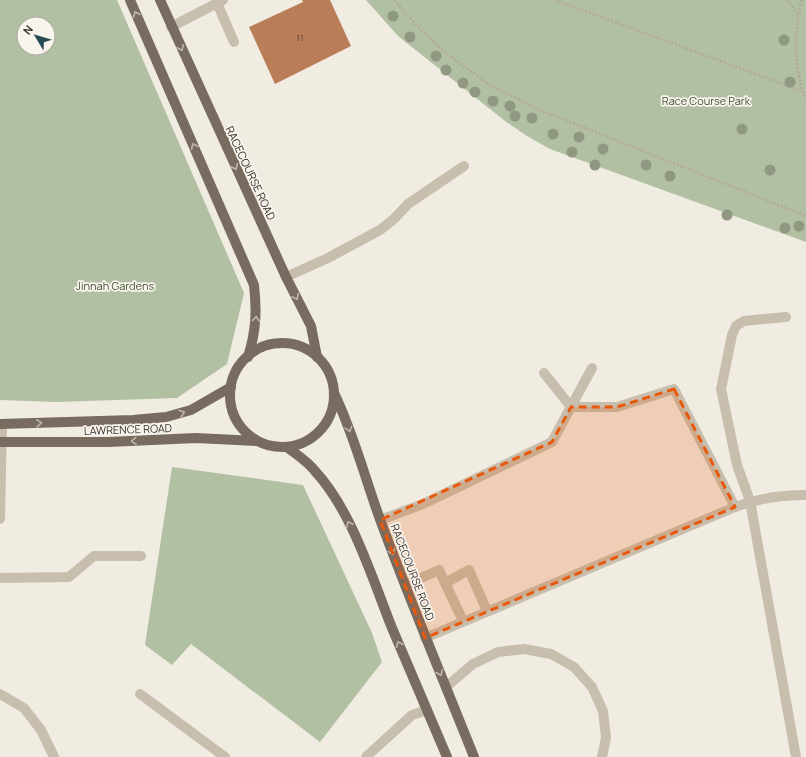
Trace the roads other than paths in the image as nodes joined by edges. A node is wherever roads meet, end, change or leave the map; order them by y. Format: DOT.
graph roads {
  1 [pos="130,0"];
  2 [pos="160,0"];
  3 [pos="220,2"];
  4 [pos="171,27"];
  5 [pos="234,42"];
  6 [pos="464,166"];
  7 [pos="286,277"];
  8 [pos="786,317"];
  9 [pos="248,357"];
  10 [pos="317,357"];
  11 [pos="592,368"];
  12 [pos="544,373"];
  13 [pos="231,387"];
  14 [pos="334,393"];
  15 [pos="571,407"];
  16 [pos="1,424"];
  17 [pos="256,441"];
  18 [pos="1,442"];
  19 [pos="287,447"];
  20 [pos="806,495"];
  21 [pos="750,501"];
  22 [pos="735,507"];
  23 [pos="0,519"];
  24 [pos="380,520"];
  25 [pos="141,556"];
  26 [pos="0,578"];
  27 [pos="445,582"];
  28 [pos="405,585"];
  29 [pos="487,611"];
  30 [pos="463,622"];
  31 [pos="425,638"];
  32 [pos="446,687"];
  33 [pos="0,694"];
  34 [pos="140,694"];
  35 [pos="427,710"];
  36 [pos="54,757"];
  37 [pos="225,757"];
  38 [pos="366,757"];
  39 [pos="447,757"];
  40 [pos="474,757"];
  41 [pos="602,757"];
  42 [pos="796,757"];
  9 -- 1 [label="main road, one-way"];
  2 -- 4 [label="main road, RACECOURSE ROAD"];
  3 -- 4 [label="street"];
  3 -- 5 [label="street"];
  4 -- 7 [label="main road, RACECOURSE ROAD, one-way"];
  6 -- 7 [label="street"];
  7 -- 10 [label="main road, RACECOURSE ROAD, one-way"];
  8 -- 21 [label="street"];
  9 -- 10 [label="main road"];
  9 -- 13 [label="main road"];
  10 -- 14 [label="main road"];
  11 -- 15 [label="street"];
  12 -- 15 [label="street"];
  16 -- 13 [label="main road, one-way"];
  13 -- 17 [label="main road"];
  14 -- 19 [label="main road"];
  14 -- 24 [label="main road, RACECOURSE ROAD, one-way"];
  15 -- 22 [label="street"];
  15 -- 24 [label="street"];
  16 -- 18 [label="street"];
  17 -- 18 [label="main road, LAWRENCE ROAD, one-way"];
  17 -- 19 [label="main road"];
  18 -- 23 [label="street"];
  35 -- 19 [label="main road, one-way"];
  20 -- 21 [label="street"];
  21 -- 22 [label="street"];
  21 -- 42 [label="street"];
  22 -- 29 [label="street"];
  24 -- 28 [label="main road, RACECOURSE ROAD, one-way"];
  25 -- 26 [label="street"];
  27 -- 28 [label="street"];
  27 -- 29 [label="street"];
  27 -- 30 [label="street"];
  28 -- 31 [label="main road, RACECOURSE ROAD"];
  29 -- 30 [label="street"];
  30 -- 31 [label="street"];
  31 -- 32 [label="main road, RACECOURSE ROAD, one-way"];
  32 -- 40 [label="main road, RACECOURSE ROAD"];
  32 -- 41 [label="street"];
  33 -- 36 [label="street"];
  34 -- 37 [label="street"];
  35 -- 38 [label="street"];
  35 -- 39 [label="main road"];
}
